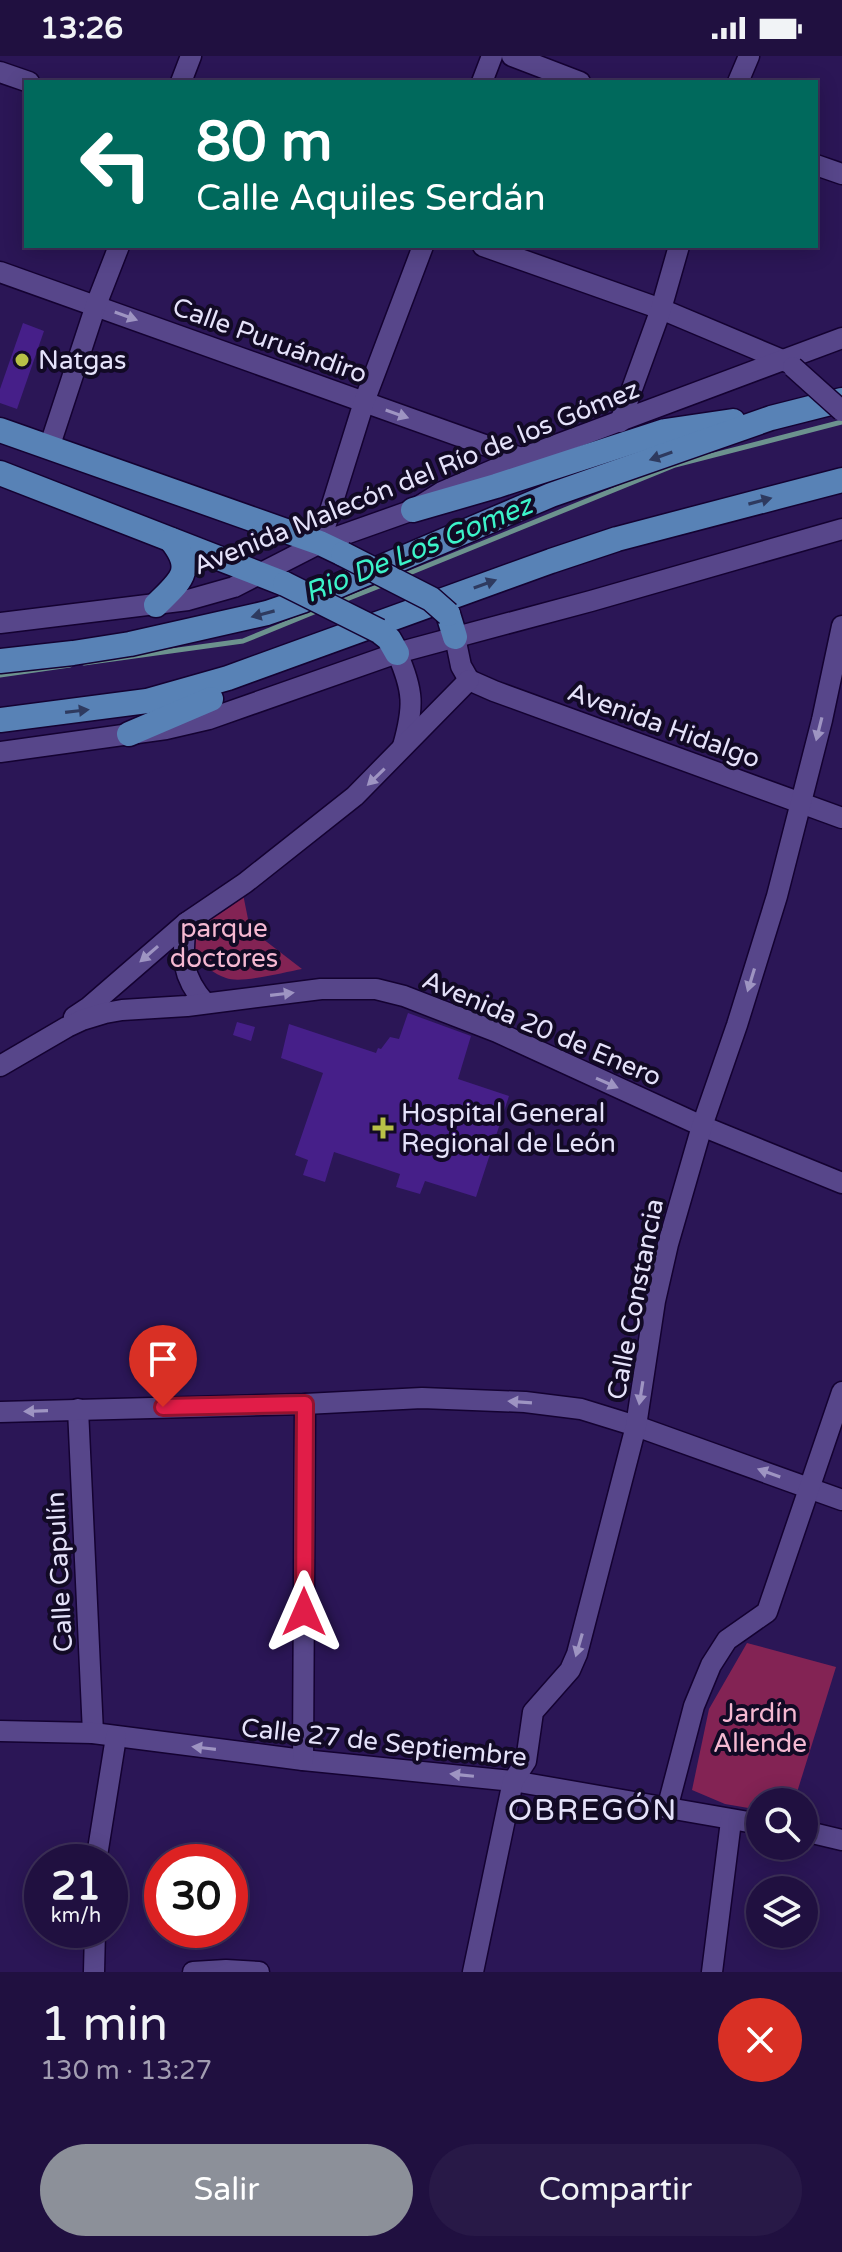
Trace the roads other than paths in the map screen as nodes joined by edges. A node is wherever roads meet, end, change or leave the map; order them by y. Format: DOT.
graph roads {
  1 [pos="191,56"];
  2 [pos="492,56"];
  3 [pos="512,56"];
  4 [pos="749,56"];
  5 [pos="0,72"];
  6 [pos="24,80"];
  7 [pos="182,80"];
  8 [pos="483,80"];
  9 [pos="575,80"];
  10 [pos="739,80"];
  11 [pos="818,166"];
  12 [pos="842,174"];
  13 [pos="118,248"];
  14 [pos="422,248"];
  15 [pos="489,248"];
  16 [pos="678,248"];
  17 [pos="0,272"];
  18 [pos="96,305"];
  19 [pos="661,309"];
  20 [pos="842,338"];
  21 [pos="789,363"];
  22 [pos="842,400"];
  23 [pos="364,402"];
  24 [pos="842,411"];
  25 [pos="771,418"];
  26 [pos="620,422"];
  27 [pos="0,430"];
  28 [pos="49,448"];
  29 [pos="521,458"];
  30 [pos="0,473"];
  31 [pos="842,480"];
  32 [pos="413,510"];
  33 [pos="842,529"];
  34 [pos="171,540"];
  35 [pos="320,543"];
  36 [pos="261,574"];
  37 [pos="156,605"];
  38 [pos="0,623"];
  39 [pos="452,626"];
  40 [pos="842,626"];
  41 [pos="370,630"];
  42 [pos="397,653"];
  43 [pos="0,661"];
  44 [pos="469,680"];
  45 [pos="0,720"];
  46 [pos="129,734"];
  47 [pos="402,750"];
  48 [pos="0,752"];
  49 [pos="800,802"];
  50 [pos="842,818"];
  51 [pos="186,923"];
  52 [pos="205,1003"];
  53 [pos="67,1027"];
  54 [pos="0,1066"];
  55 [pos="702,1126"];
  56 [pos="842,1183"];
  57 [pos="842,1392"];
  58 [pos="305,1404"];
  59 [pos="78,1409"];
  60 [pos="0,1412"];
  61 [pos="636,1426"];
  62 [pos="810,1488"];
  63 [pos="842,1500"];
  64 [pos="0,1731"];
  65 [pos="93,1733"];
  66 [pos="116,1737"];
  67 [pos="303,1760"];
  68 [pos="513,1781"];
  69 [pos="667,1809"];
  70 [pos="731,1821"];
  71 [pos="746,1823"];
  72 [pos="818,1834"];
  73 [pos="842,1840"];
  74 [pos="99,1844"];
  75 [pos="95,1948"];
  76 [pos="94,1972"];
  77 [pos="193,1972"];
  78 [pos="259,1972"];
  79 [pos="473,1972"];
  80 [pos="712,1972"];
  1 -- 7 [label="street"];
  2 -- 8 [label="street"];
  3 -- 9 [label="street"];
  4 -- 10 [label="street"];
  5 -- 6 [label="street"];
  11 -- 12 [label="street"];
  13 -- 18 [label="street"];
  14 -- 23 [label="street"];
  15 -- 19 [label="street"];
  16 -- 19 [label="street"];
  17 -- 18 [label="street, Calle Puruándiro"];
  18 -- 23 [label="street, Calle Puruándiro, one-way"];
  18 -- 28 [label="street"];
  19 -- 21 [label="street"];
  19 -- 26 [label="street"];
  20 -- 21 [label="street, Avenida Malecón del Río de los Gómez"];
  21 -- 24 [label="street, bridge"];
  21 -- 26 [label="street, Avenida Malecón del Río de los Gómez"];
  22 -- 25 [label="main road"];
  23 -- 29 [label="street, Calle Puruándiro, one-way"];
  23 -- 35 [label="street"];
  25 -- 32 [label="main road"];
  25 -- 43 [label="main road, one-way"];
  26 -- 29 [label="street, Avenida Malecón del Río de los Gómez"];
  27 -- 28 [label="main road"];
  28 -- 35 [label="main road"];
  29 -- 32 [label="street, Avenida Malecón del Río de los Gómez"];
  30 -- 34 [label="main road"];
  41 -- 31 [label="main road, one-way"];
  32 -- 35 [label="street, Avenida Malecón del Río de los Gómez"];
  33 -- 39 [label="street"];
  34 -- 36 [label="main road"];
  34 -- 37 [label="main road"];
  35 -- 36 [label="street, Avenida Malecón del Río de los Gómez"];
  35 -- 39 [label="main road, bridge"];
  36 -- 37 [label="street, Avenida Malecón del Río de los Gómez"];
  36 -- 41 [label="main road, bridge"];
  37 -- 38 [label="street, Avenida Malecón del Río de los Gómez"];
  39 -- 42 [label="street"];
  39 -- 44 [label="street"];
  40 -- 49 [label="street, Calle Constancia, one-way"];
  41 -- 42 [label="main road"];
  45 -- 41 [label="main road, one-way"];
  41 -- 46 [label="main road"];
  42 -- 46 [label="street"];
  42 -- 47 [label="street"];
  44 -- 47 [label="street"];
  44 -- 49 [label="street, Avenida Hidalgo"];
  46 -- 48 [label="street"];
  47 -- 51 [label="street, one-way"];
  49 -- 50 [label="street, Avenida Hidalgo"];
  49 -- 55 [label="street, Calle Constancia, one-way"];
  51 -- 52 [label="street"];
  51 -- 53 [label="street, one-way"];
  52 -- 53 [label="street, Avenida 20 de Enero"];
  52 -- 55 [label="street, Avenida 20 de Enero, one-way"];
  53 -- 54 [label="street"];
  55 -- 56 [label="street, Avenida 20 de Enero"];
  55 -- 61 [label="street, Calle Constancia, one-way"];
  57 -- 62 [label="street"];
  58 -- 59 [label="street"];
  61 -- 58 [label="street, one-way"];
  58 -- 67 [label="street"];
  59 -- 60 [label="street, one-way"];
  59 -- 65 [label="street, Calle Capulín"];
  62 -- 61 [label="street, one-way"];
  61 -- 68 [label="street, Calle Constancia, one-way"];
  62 -- 63 [label="street"];
  62 -- 69 [label="street"];
  64 -- 65 [label="street, Calle 27 de Septiembre"];
  65 -- 66 [label="street, Calle 27 de Septiembre"];
  67 -- 66 [label="street, Calle 27 de Septiembre, one-way"];
  66 -- 74 [label="street"];
  68 -- 67 [label="street, Calle 27 de Septiembre, one-way"];
  68 -- 69 [label="street, Calle 27 de Septiembre"];
  68 -- 79 [label="street, Calle Constancia"];
  69 -- 70 [label="street, Calle 27 de Septiembre"];
  70 -- 71 [label="street, Calle 27 de Septiembre"];
  70 -- 80 [label="street"];
  72 -- 73 [label="street"];
  75 -- 76 [label="street"];
  77 -- 78 [label="street"];
}
